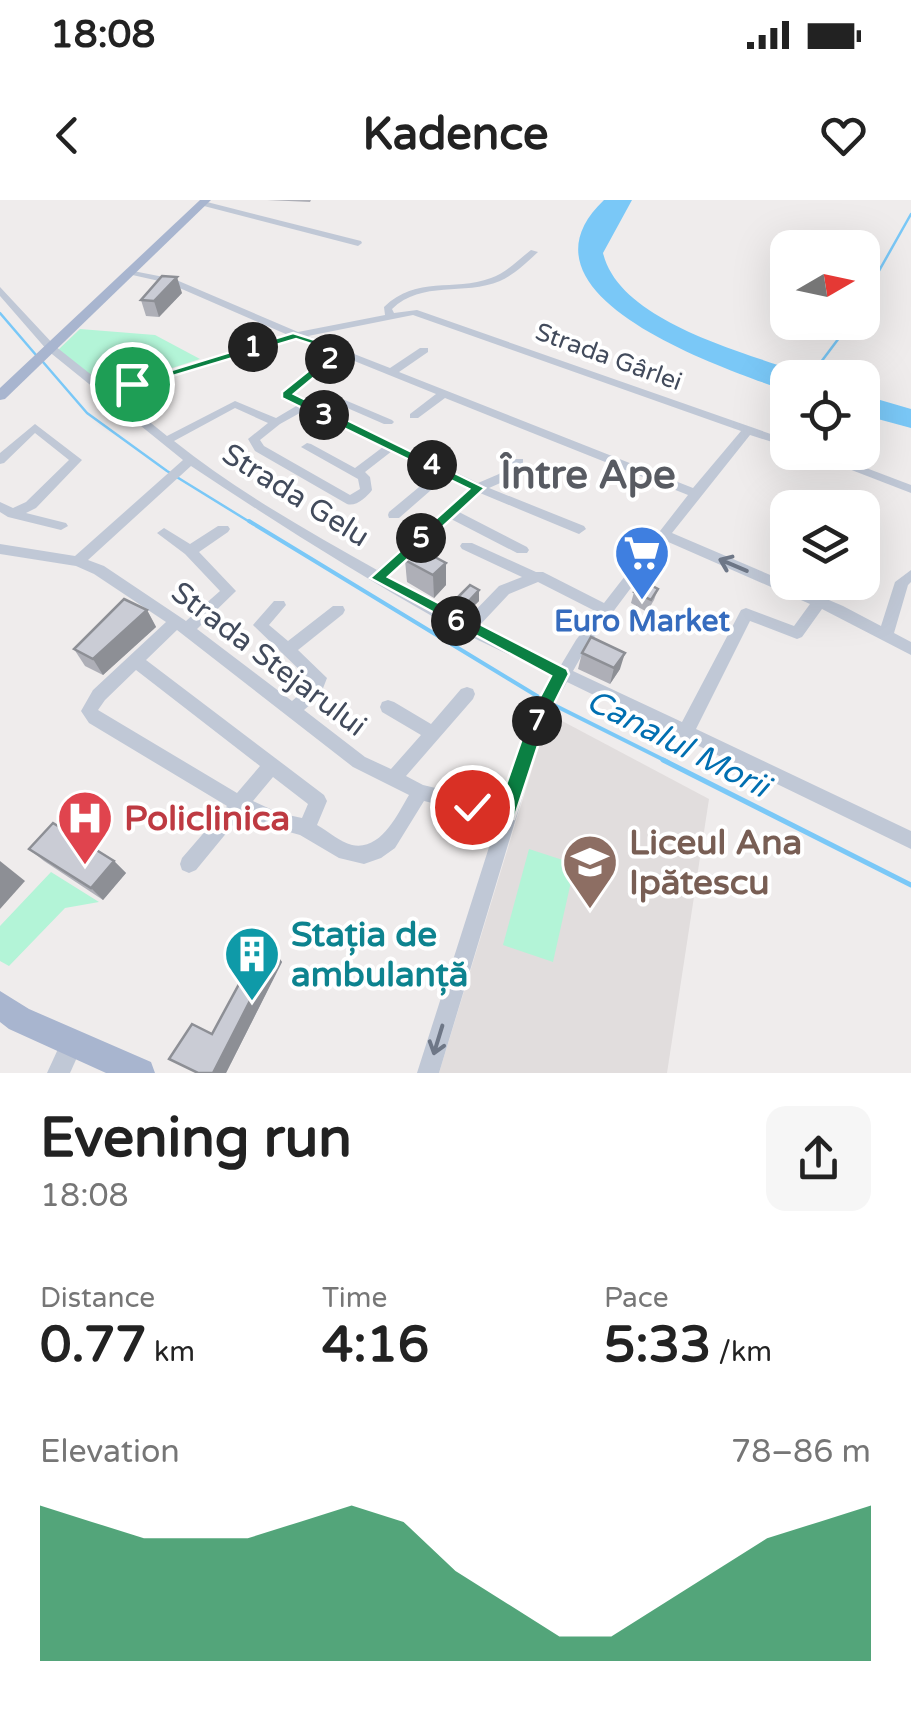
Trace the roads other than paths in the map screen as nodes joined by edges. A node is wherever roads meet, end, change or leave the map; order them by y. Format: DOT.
graph roads {
  1 [pos="205,202"];
  2 [pos="358,244"];
  3 [pos="534,252"];
  4 [pos="131,272"];
  5 [pos="0,290"];
  6 [pos="391,316"];
  7 [pos="296,336"];
  8 [pos="342,350"];
  9 [pos="424,350"];
  10 [pos="48,351"];
  11 [pos="392,372"];
  12 [pos="106,392"];
  13 [pos="444,392"];
  14 [pos="326,394"];
  15 [pos="0,396"];
  16 [pos="305,406"];
  17 [pos="276,422"];
  18 [pos="388,422"];
  19 [pos="748,430"];
  20 [pos="370,436"];
  21 [pos="770,438"];
  22 [pos="166,440"];
  23 [pos="391,446"];
  24 [pos="307,447"];
  25 [pos="0,460"];
  26 [pos="190,460"];
  27 [pos="519,462"];
  28 [pos="866,470"];
  29 [pos="445,472"];
  30 [pos="356,473"];
  31 [pos="909,484"];
  32 [pos="478,488"];
  33 [pos="695,493"];
  34 [pos="6,510"];
  35 [pos="449,513"];
  36 [pos="394,515"];
  37 [pos="61,526"];
  38 [pos="223,529"];
  39 [pos="579,529"];
  40 [pos="164,534"];
  41 [pos="665,534"];
  42 [pos="467,546"];
  43 [pos="0,548"];
  44 [pos="522,550"];
  45 [pos="190,551"];
  46 [pos="78,561"];
  47 [pos="911,575"];
  48 [pos="535,577"];
  49 [pos="377,578"];
  50 [pos="819,602"];
  51 [pos="279,605"];
  52 [pos="338,610"];
  53 [pos="606,610"];
  54 [pos="182,625"];
  55 [pos="469,627"];
  56 [pos="886,633"];
  57 [pos="911,649"];
  58 [pos="288,650"];
  59 [pos="136,662"];
  60 [pos="561,674"];
  61 [pos="467,694"];
  62 [pos="388,706"];
  63 [pos="294,710"];
  64 [pos="432,733"];
  65 [pos="684,734"];
  66 [pos="272,765"];
  67 [pos="392,780"];
  68 [pos="420,792"];
  69 [pos="238,802"];
  70 [pos="507,812"];
  71 [pos="306,828"];
  72 [pos="911,840"];
  73 [pos="189,864"];
  74 [pos="6,1014"];
  75 [pos="72,1044"];
  76 [pos="58,1073"];
  77 [pos="140,1073"];
  78 [pos="428,1073"];
  1 -- 2 [label="street"];
  1 -- 4 [label="main road"];
  3 -- 6 [label="street"];
  4 -- 7 [label="street"];
  4 -- 10 [label="main road"];
  5 -- 10 [label="street, Strada Gelu"];
  6 -- 7 [label="street"];
  6 -- 19 [label="street, Strada Gârlei"];
  7 -- 8 [label="street"];
  7 -- 12 [label="street"];
  8 -- 11 [label="street"];
  8 -- 16 [label="street"];
  9 -- 11 [label="street"];
  10 -- 12 [label="street, Strada Gelu"];
  10 -- 15 [label="main road"];
  11 -- 13 [label="street"];
  12 -- 22 [label="street, Strada Gelu"];
  13 -- 18 [label="street"];
  13 -- 33 [label="street"];
  14 -- 18 [label="street"];
  16 -- 17 [label="street"];
  16 -- 20 [label="street"];
  17 -- 22 [label="street"];
  17 -- 30 [label="street"];
  18 -- 20 [label="street"];
  19 -- 21 [label="street, Strada Gârlei"];
  19 -- 33 [label="street"];
  20 -- 23 [label="street"];
  22 -- 26 [label="street, Strada Gelu"];
  23 -- 29 [label="street"];
  23 -- 30 [label="street"];
  24 -- 30 [label="street"];
  25 -- 34 [label="street"];
  26 -- 46 [label="street"];
  26 -- 49 [label="street, Strada Gelu"];
  27 -- 32 [label="street"];
  28 -- 31 [label="street"];
  29 -- 32 [label="street"];
  29 -- 36 [label="street"];
  32 -- 35 [label="street"];
  32 -- 39 [label="street"];
  33 -- 41 [label="street"];
  34 -- 37 [label="street"];
  35 -- 44 [label="street"];
  35 -- 49 [label="street"];
  38 -- 45 [label="street"];
  40 -- 45 [label="street"];
  50 -- 41 [label="street, one-way"];
  41 -- 53 [label="street"];
  42 -- 48 [label="street"];
  43 -- 46 [label="street, Strada Stejarului"];
  45 -- 54 [label="street"];
  46 -- 54 [label="street, Strada Stejarului"];
  47 -- 56 [label="street"];
  48 -- 53 [label="street"];
  48 -- 55 [label="street"];
  49 -- 55 [label="street, Strada Gelu"];
  50 -- 56 [label="street"];
  50 -- 65 [label="street"];
  51 -- 58 [label="street"];
  52 -- 58 [label="street"];
  53 -- 60 [label="street"];
  54 -- 59 [label="street"];
  54 -- 63 [label="street, Strada Stejarului"];
  55 -- 60 [label="street, Strada Gelu"];
  56 -- 57 [label="street"];
  58 -- 63 [label="street"];
  59 -- 66 [label="street"];
  59 -- 69 [label="street"];
  60 -- 65 [label="street, Strada Gelu"];
  60 -- 70 [label="street"];
  61 -- 64 [label="street"];
  62 -- 64 [label="street"];
  63 -- 67 [label="street, Strada Stejarului"];
  64 -- 67 [label="street"];
  65 -- 72 [label="street, Strada Gelu"];
  66 -- 69 [label="street"];
  66 -- 71 [label="street"];
  67 -- 68 [label="street, Strada Stejarului"];
  68 -- 70 [label="street, Strada Stejarului"];
  68 -- 71 [label="street"];
  69 -- 71 [label="street"];
  69 -- 73 [label="street"];
  70 -- 78 [label="street, one-way"];
  74 -- 75 [label="main road"];
  75 -- 76 [label="street"];
  75 -- 77 [label="main road"];
}
